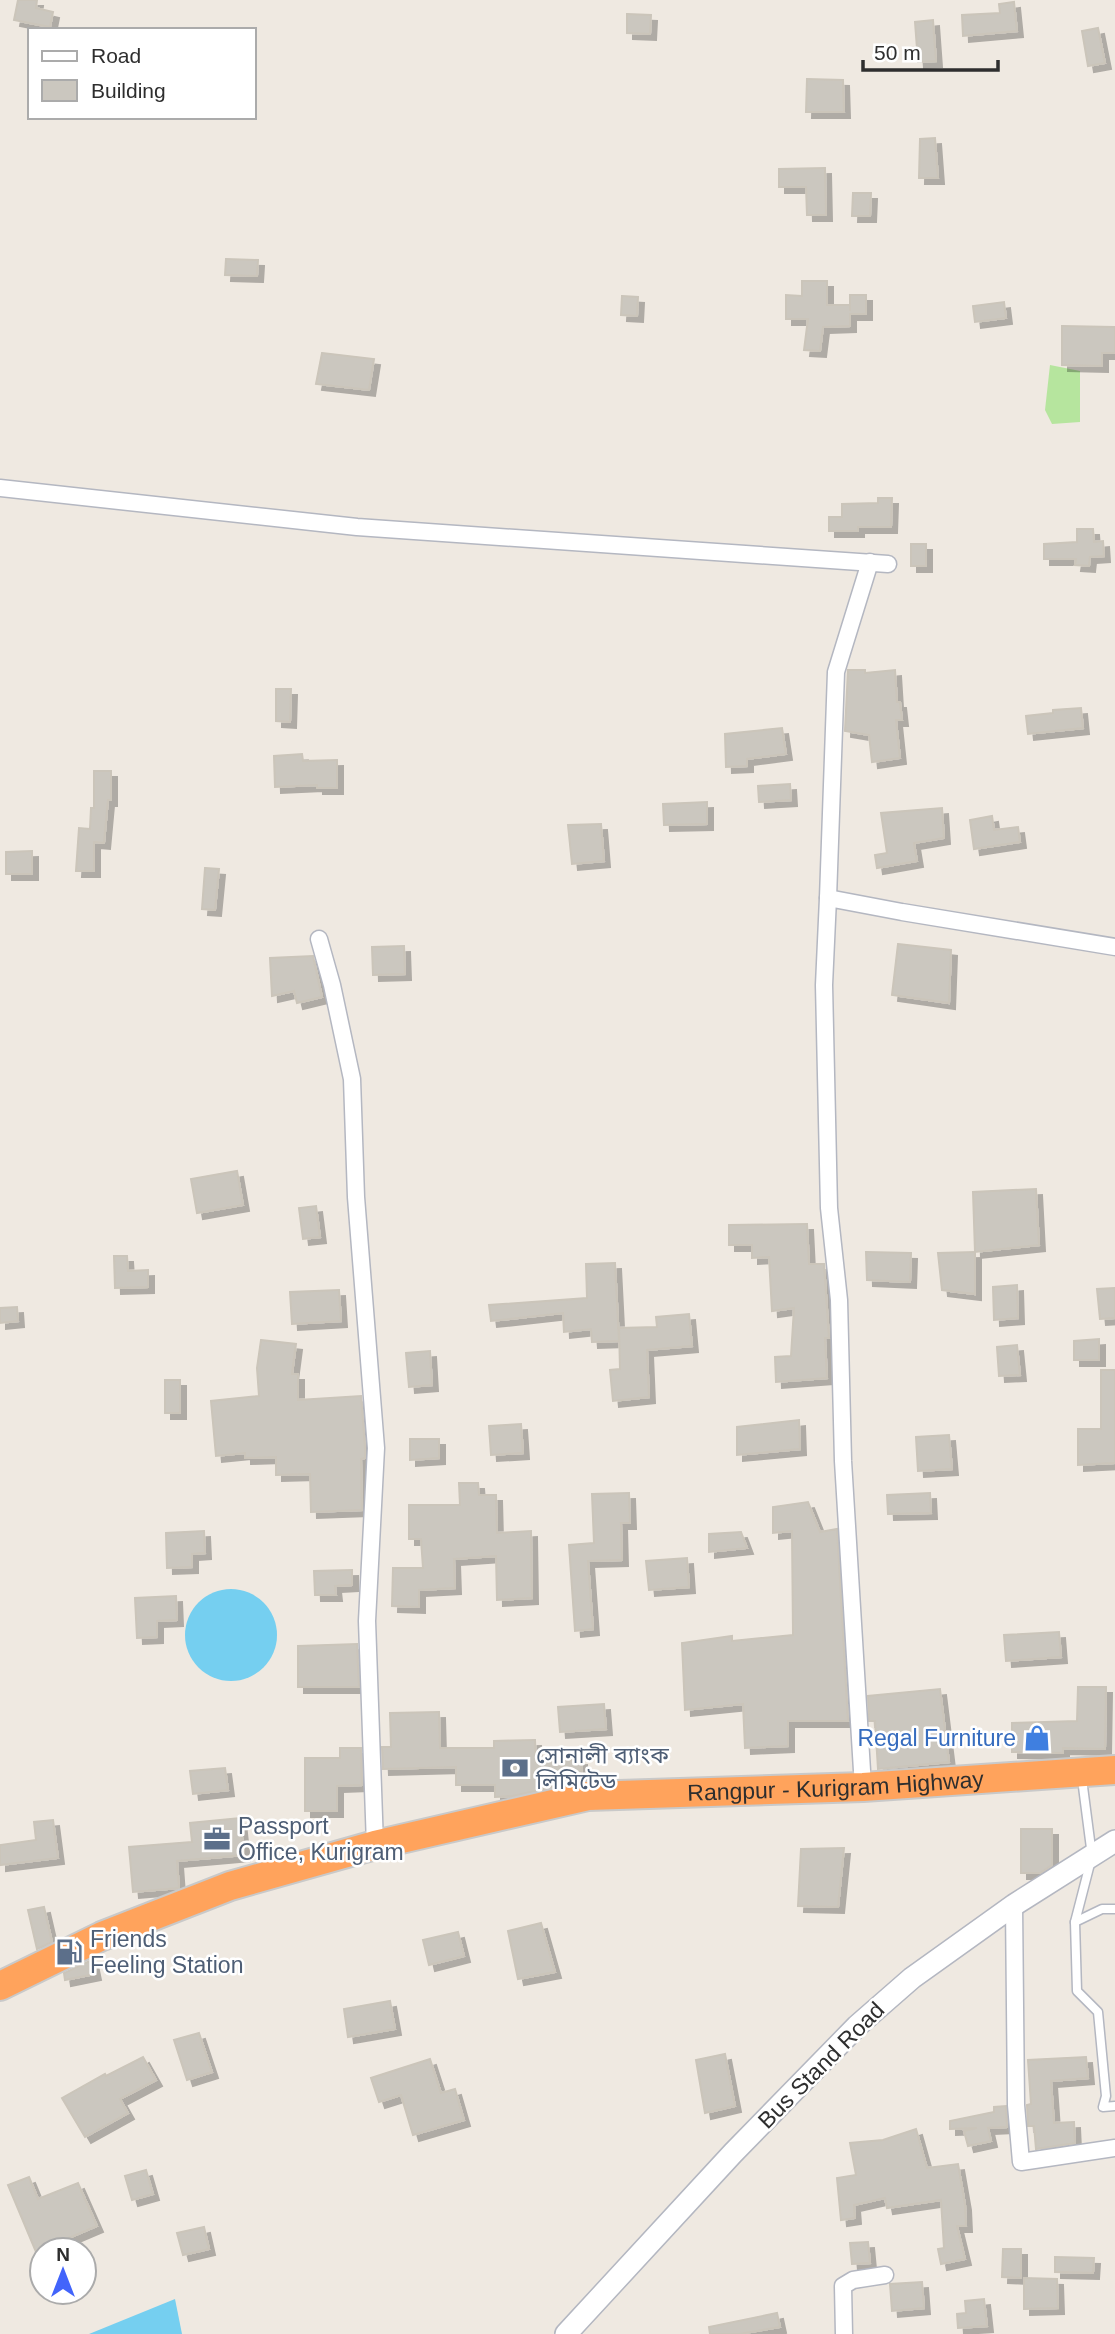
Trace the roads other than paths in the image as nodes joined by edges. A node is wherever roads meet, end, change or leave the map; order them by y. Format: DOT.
graph roads {
  1 [pos="0,488"];
  2 [pos="870,562"];
  3 [pos="888,564"];
  4 [pos="828,898"];
  5 [pos="319,939"];
  6 [pos="1115,947"];
  7 [pos="1115,1770"];
  8 [pos="1081,1772"];
  9 [pos="863,1787"];
  10 [pos="1115,1841"];
  11 [pos="375,1845"];
  12 [pos="1092,1856"];
  13 [pos="1014,1905"];
  14 [pos="1115,1909"];
  15 [pos="1075,1922"];
  16 [pos="0,1986"];
  17 [pos="1115,2106"];
  18 [pos="1115,2148"];
  19 [pos="885,2275"];
  20 [pos="566,2334"];
  21 [pos="844,2334"];
  1 -- 2 [label="street"];
  2 -- 3 [label="street"];
  2 -- 4 [label="street"];
  4 -- 6 [label="street"];
  4 -- 9 [label="street"];
  5 -- 11 [label="street"];
  7 -- 8 [label="highway, Rangpur - Kurigram Highway"];
  8 -- 9 [label="highway, Rangpur - Kurigram Highway"];
  8 -- 12 [label="lane"];
  9 -- 11 [label="highway, Rangpur - Kurigram Highway"];
  10 -- 12 [label="street, Bus Stand Road"];
  11 -- 16 [label="highway, Rangpur - Kurigram Highway"];
  12 -- 13 [label="street, Bus Stand Road"];
  12 -- 15 [label="lane"];
  13 -- 18 [label="street"];
  13 -- 20 [label="street, Bus Stand Road"];
  14 -- 15 [label="lane"];
  15 -- 17 [label="lane"];
  19 -- 21 [label="street"];
}
